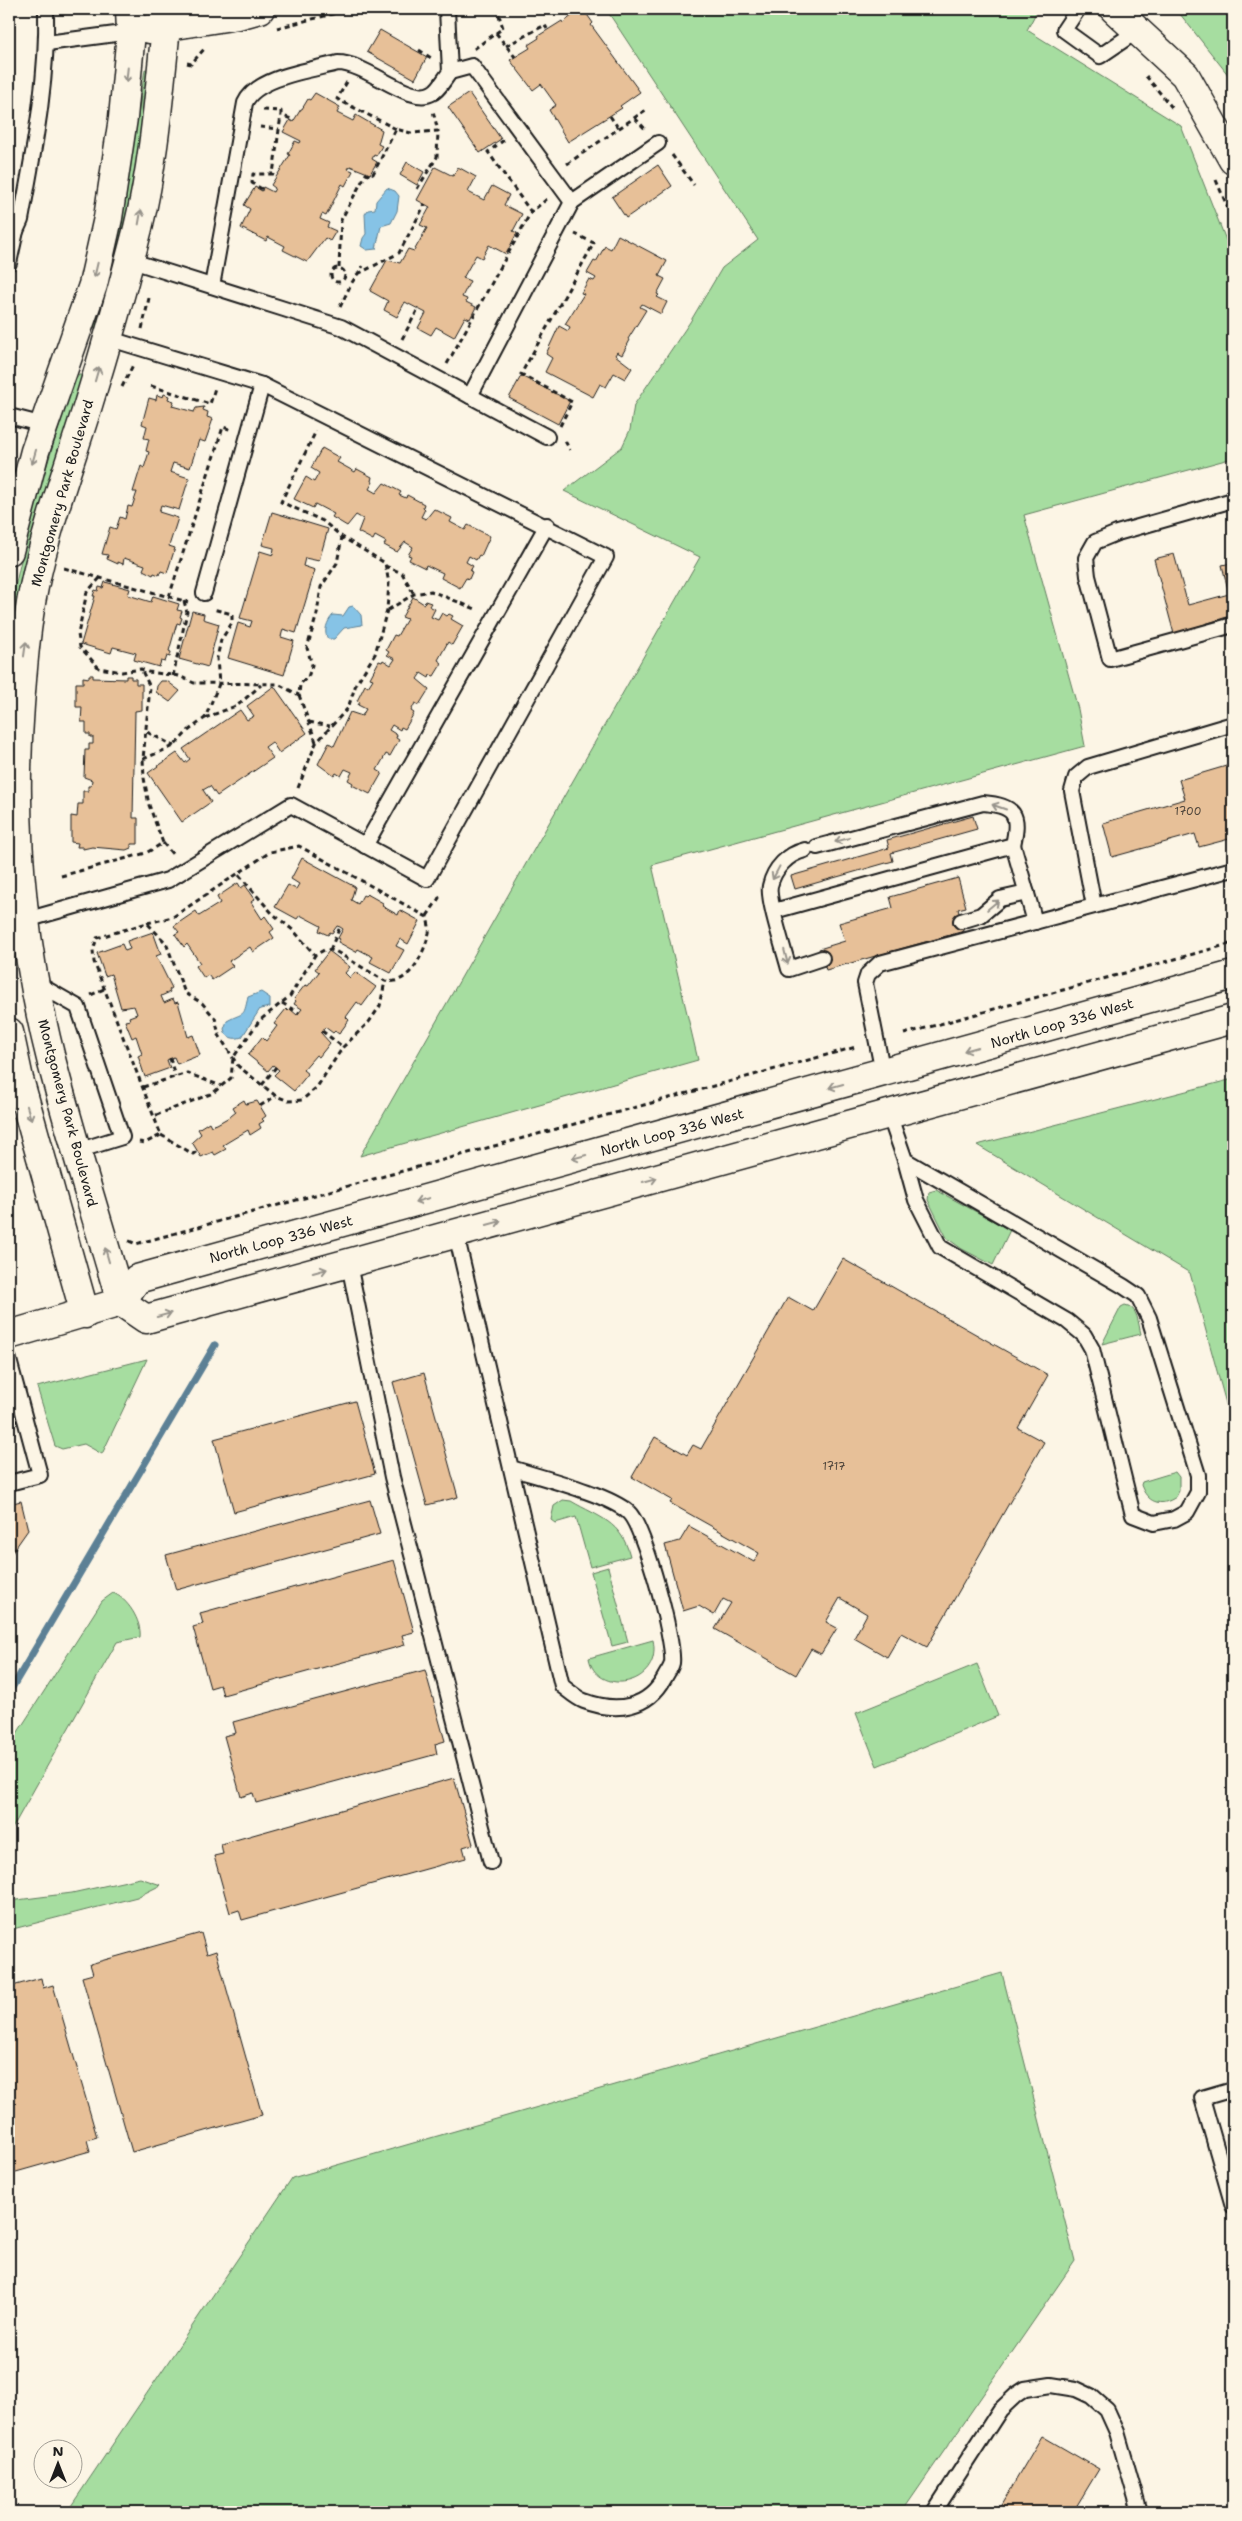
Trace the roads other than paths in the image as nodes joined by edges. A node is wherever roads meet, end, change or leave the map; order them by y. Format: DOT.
graph roads {
  1 [pos="46,9"];
  2 [pos="260,9"];
  3 [pos="447,9"];
  4 [pos="1078,9"];
  5 [pos="1114,9"];
  6 [pos="166,18"];
  7 [pos="131,20"];
  8 [pos="1137,31"];
  9 [pos="47,43"];
  10 [pos="450,72"];
  11 [pos="658,143"];
  12 [pos="1224,168"];
  13 [pos="572,202"];
  14 [pos="12,232"];
  15 [pos="129,260"];
  16 [pos="9,263"];
  17 [pos="212,286"];
  18 [pos="107,338"];
  19 [pos="262,385"];
  20 [pos="470,396"];
  21 [pos="9,416"];
  22 [pos="44,426"];
  23 [pos="553,433"];
  24 [pos="1233,500"];
  25 [pos="547,526"];
  26 [pos="9,552"];
  27 [pos="204,593"];
  28 [pos="1233,626"];
  29 [pos="1233,724"];
  30 [pos="1013,845"];
  31 [pos="365,846"];
  32 [pos="1233,869"];
  33 [pos="1027,893"];
  34 [pos="1094,906"];
  35 [pos="774,911"];
  36 [pos="26,920"];
  37 [pos="961,921"];
  38 [pos="1035,922"];
  39 [pos="822,958"];
  40 [pos="1233,975"];
  41 [pos="36,983"];
  42 [pos="1233,1019"];
  43 [pos="9,1032"];
  44 [pos="884,1073"];
  45 [pos="889,1114"];
  46 [pos="77,1151"];
  47 [pos="905,1160"];
  48 [pos="456,1234"];
  49 [pos="349,1264"];
  50 [pos="121,1302"];
  51 [pos="85,1314"];
  52 [pos="9,1334"];
  53 [pos="9,1360"];
  54 [pos="511,1468"];
  55 [pos="9,1483"];
  56 [pos="490,1862"];
  57 [pos="1233,2089"];
  58 [pos="1233,2206"];
  59 [pos="934,2512"];
  60 [pos="1140,2512"];
  1 -- 9 [label="lane"];
  2 -- 6 [label="main road"];
  3 -- 10 [label="lane"];
  4 -- 8 [label="lane"];
  5 -- 8 [label="main road"];
  6 -- 7 [label="main road"];
  15 -- 6 [label="main road, Montgomery Park Boulevard, one-way"];
  7 -- 9 [label="lane"];
  7 -- 22 [label="main road, one-way"];
  8 -- 12 [label="main road"];
  9 -- 14 [label="lane"];
  10 -- 13 [label="lane"];
  10 -- 17 [label="lane"];
  11 -- 13 [label="lane"];
  13 -- 20 [label="lane"];
  14 -- 16 [label="lane"];
  15 -- 17 [label="lane"];
  15 -- 18 [label="main road, Montgomery Park Boulevard"];
  17 -- 20 [label="lane"];
  18 -- 19 [label="lane"];
  36 -- 18 [label="main road, Montgomery Park Boulevard, one-way"];
  19 -- 25 [label="lane"];
  19 -- 27 [label="lane"];
  20 -- 23 [label="lane"];
  21 -- 22 [label="lane"];
  22 -- 26 [label="main road, one-way"];
  24 -- 28 [label="lane"];
  25 -- 31 [label="lane"];
  25 -- 31 [label="lane"];
  29 -- 34 [label="lane"];
  30 -- 33 [label="lane"];
  30 -- 35 [label="lane"];
  30 -- 35 [label="lane, one-way"];
  31 -- 36 [label="lane"];
  32 -- 34 [label="lane"];
  37 -- 33 [label="lane, one-way"];
  33 -- 38 [label="lane"];
  34 -- 38 [label="lane"];
  35 -- 39 [label="lane, one-way"];
  36 -- 41 [label="main road, Montgomery Park Boulevard"];
  38 -- 44 [label="lane"];
  40 -- 44 [label="main road, North Loop 336 West, one-way"];
  41 -- 46 [label="main road, Montgomery Park Boulevard"];
  41 -- 46 [label="lane"];
  42 -- 45 [label="main road"];
  43 -- 51 [label="main road, one-way"];
  44 -- 45 [label="main road"];
  44 -- 50 [label="main road, North Loop 336 West, one-way"];
  45 -- 47 [label="lane"];
  48 -- 45 [label="main road, one-way"];
  50 -- 46 [label="main road, Montgomery Park Boulevard, one-way"];
  47 -- 47 [label="lane"];
  48 -- 49 [label="main road"];
  48 -- 54 [label="lane"];
  50 -- 49 [label="main road, one-way"];
  49 -- 56 [label="lane"];
  50 -- 51 [label="main road"];
  51 -- 52 [label="main road"];
  53 -- 55 [label="lane"];
  54 -- 54 [label="lane"];
  57 -- 58 [label="lane"];
  59 -- 60 [label="lane"];
}
